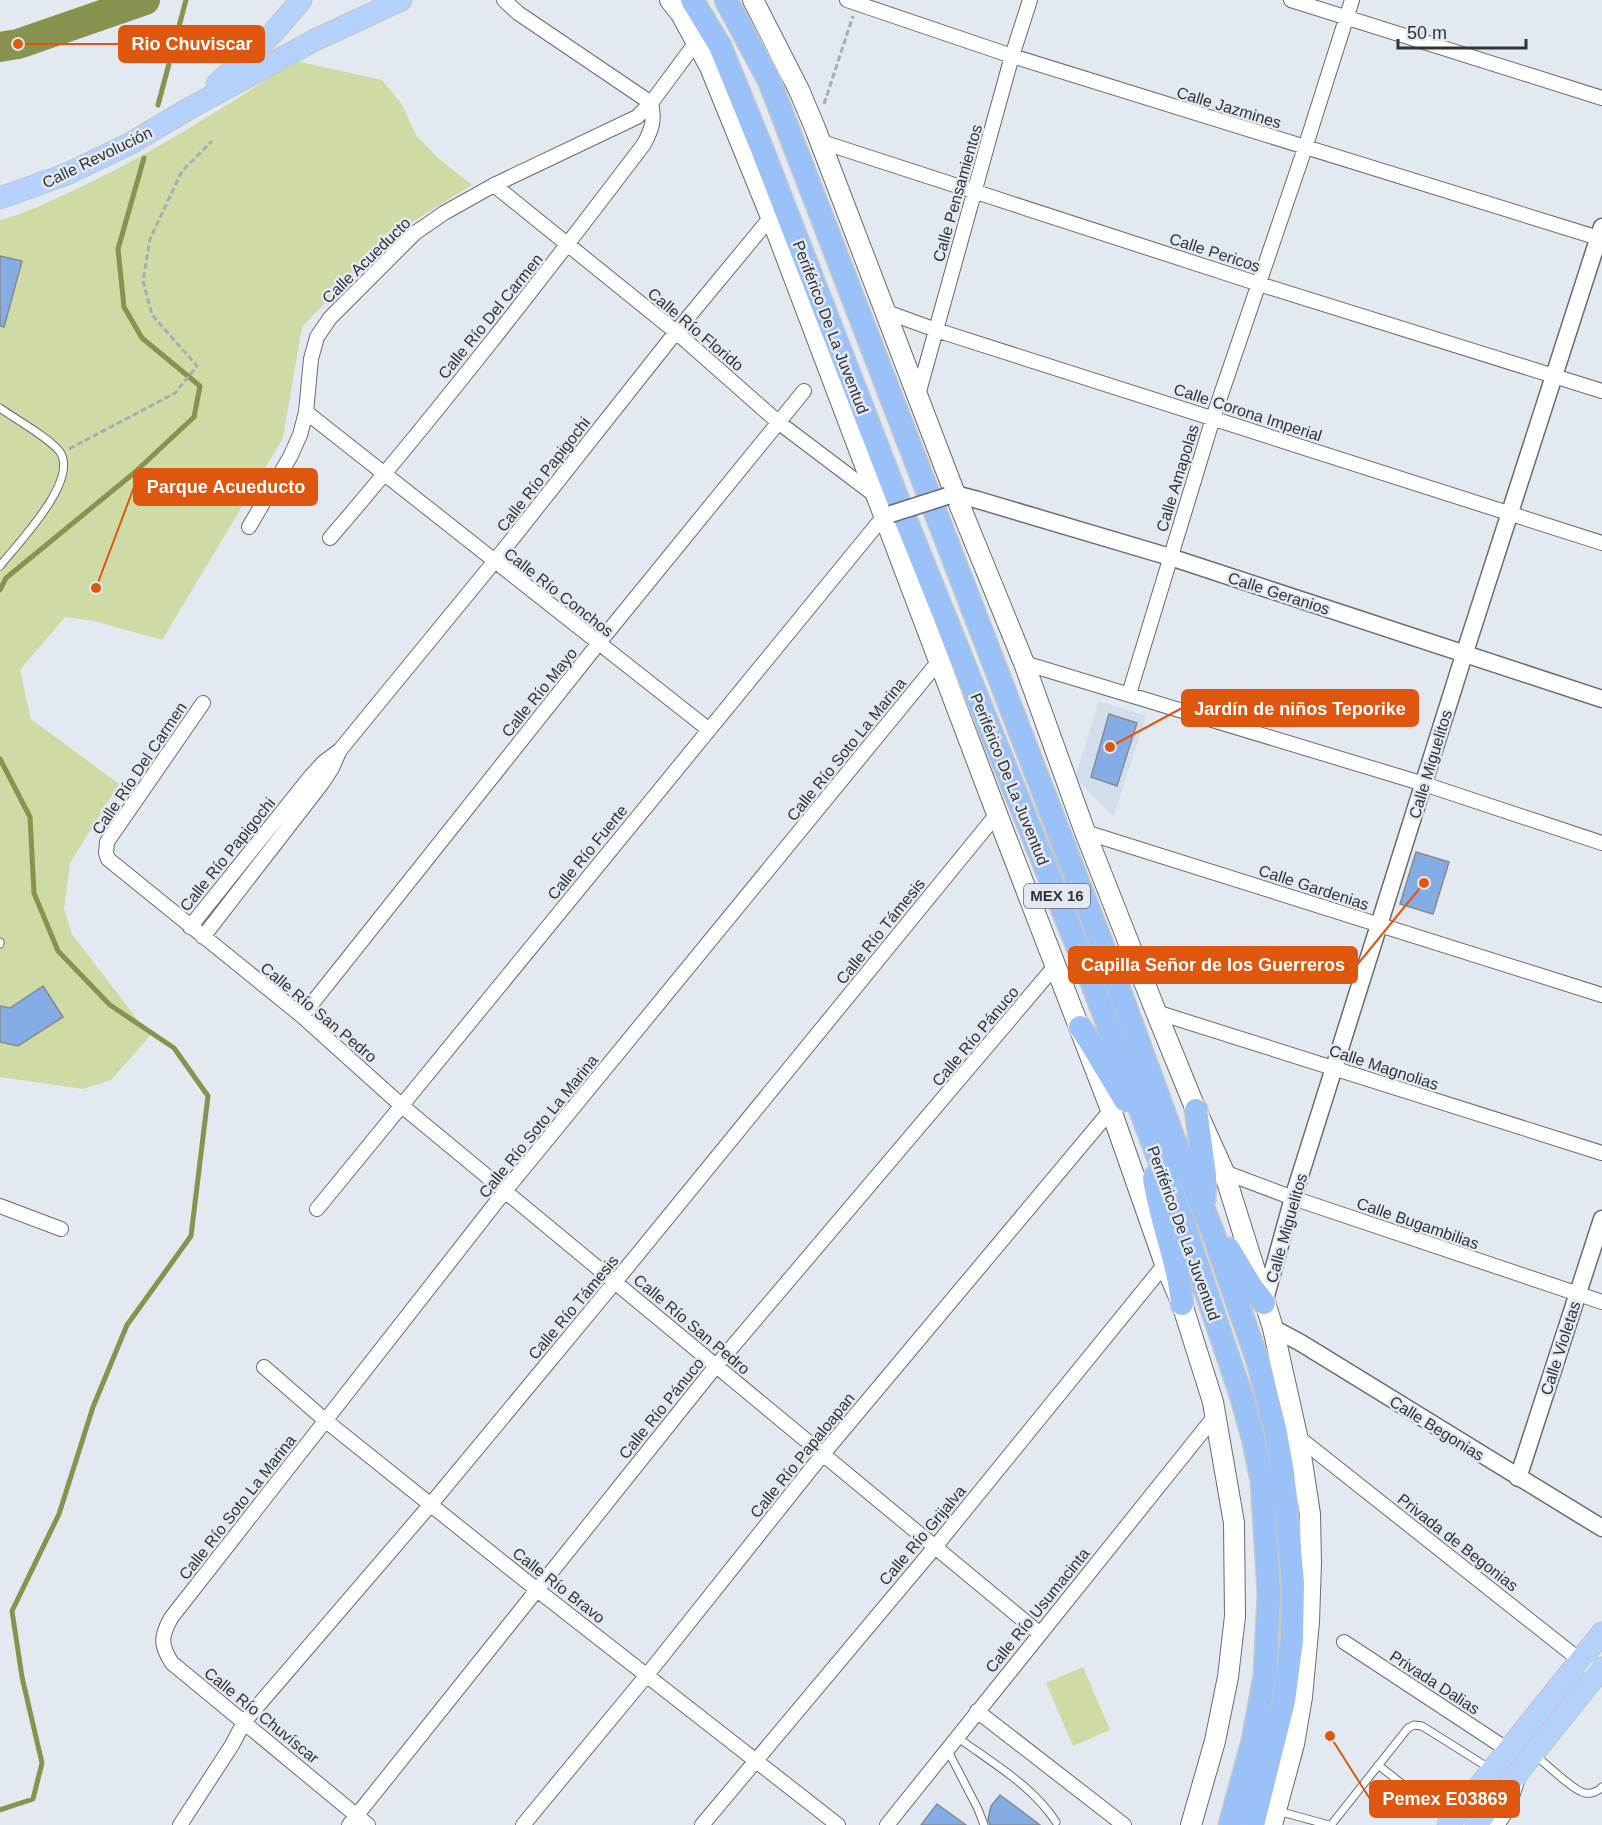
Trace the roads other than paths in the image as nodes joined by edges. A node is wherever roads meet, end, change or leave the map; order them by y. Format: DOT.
graph roads {
  1 [pos="302,0"];
  2 [pos="401,0"];
  3 [pos="504,0"];
  4 [pos="670,0"];
  5 [pos="692,0"];
  6 [pos="726,0"];
  7 [pos="753,0"];
  8 [pos="1030,0"];
  9 [pos="1291,0"];
  10 [pos="1352,0"];
  11 [pos="852,2"];
  12 [pos="1347,17"];
  13 [pos="697,41"];
  14 [pos="1012,56"];
  15 [pos="1602,98"];
  16 [pos="651,103"];
  17 [pos="190,108"];
  18 [pos="817,134"];
  19 [pos="1305,148"];
  20 [pos="494,185"];
  21 [pos="974,192"];
  22 [pos="0,198"];
  23 [pos="771,217"];
  24 [pos="1601,235"];
  25 [pos="567,245"];
  26 [pos="1259,284"];
  27 [pos="884,311"];
  28 [pos="936,330"];
  29 [pos="676,332"];
  30 [pos="1554,376"];
  31 [pos="804,391"];
  32 [pos="1602,391"];
  33 [pos="918,395"];
  34 [pos="0,408"];
  35 [pos="306,412"];
  36 [pos="1213,418"];
  37 [pos="778,422"];
  38 [pos="385,474"];
  39 [pos="951,495"];
  40 [pos="877,497"];
  41 [pos="1510,513"];
  42 [pos="887,515"];
  43 [pos="249,527"];
  44 [pos="330,538"];
  45 [pos="1602,543"];
  46 [pos="1170,557"];
  47 [pos="495,562"];
  48 [pos="0,566"];
  49 [pos="598,644"];
  50 [pos="1464,655"];
  51 [pos="939,661"];
  52 [pos="1024,663"];
  53 [pos="1129,694"];
  54 [pos="1602,699"];
  55 [pos="203,703"];
  56 [pos="708,729"];
  57 [pos="340,750"];
  58 [pos="1424,784"];
  59 [pos="996,814"];
  60 [pos="1086,831"];
  61 [pos="1602,843"];
  62 [pos="106,853"];
  63 [pos="1379,925"];
  64 [pos="190,927"];
  65 [pos="203,937"];
  66 [pos="1056,965"];
  67 [pos="1602,995"];
  68 [pos="1156,1012"];
  69 [pos="302,1016"];
  70 [pos="1080,1027"];
  71 [pos="1334,1068"];
  72 [pos="402,1106"];
  73 [pos="1111,1110"];
  74 [pos="1196,1110"];
  75 [pos="1144,1122"];
  76 [pos="1152,1144"];
  77 [pos="1602,1153"];
  78 [pos="1224,1172"];
  79 [pos="506,1191"];
  80 [pos="1293,1198"];
  81 [pos="0,1206"];
  82 [pos="1203,1208"];
  83 [pos="317,1209"];
  84 [pos="1602,1219"];
  85 [pos="61,1229"];
  86 [pos="1212,1230"];
  87 [pos="1165,1264"];
  88 [pos="615,1282"];
  89 [pos="1578,1294"];
  90 [pos="1602,1302"];
  91 [pos="1264,1303"];
  92 [pos="1182,1304"];
  93 [pos="1273,1328"];
  94 [pos="716,1366"];
  95 [pos="264,1367"];
  96 [pos="1215,1416"];
  97 [pos="326,1421"];
  98 [pos="1298,1437"];
  99 [pos="823,1454"];
  100 [pos="1518,1478"];
  101 [pos="431,1504"];
  102 [pos="1602,1528"];
  103 [pos="935,1547"];
  104 [pos="536,1589"];
  105 [pos="171,1618"];
  106 [pos="1039,1633"];
  107 [pos="1602,1633"];
  108 [pos="1344,1642"];
  109 [pos="1580,1660"];
  110 [pos="1600,1673"];
  111 [pos="647,1675"];
  112 [pos="977,1711"];
  113 [pos="244,1722"];
  114 [pos="957,1737"];
  115 [pos="948,1749"];
  116 [pos="1508,1750"];
  117 [pos="1533,1754"];
  118 [pos="755,1760"];
  119 [pos="1378,1765"];
  120 [pos="1492,1770"];
  121 [pos="1519,1771"];
  122 [pos="1602,1787"];
  123 [pos="1274,1818"];
  124 [pos="353,1820"];
  125 [pos="1056,1822"];
  126 [pos="1449,1823"];
  127 [pos="180,1825"];
  128 [pos="368,1825"];
  129 [pos="523,1825"];
  130 [pos="702,1825"];
  131 [pos="838,1825"];
  132 [pos="887,1825"];
  133 [pos="984,1825"];
  134 [pos="1124,1825"];
  135 [pos="1191,1825"];
  136 [pos="1230,1825"];
  137 [pos="1253,1825"];
  138 [pos="1330,1825"];
  139 [pos="1476,1825"];
  140 [pos="1497,1825"];
  1 -- 17 [label="main road"];
  2 -- 17 [label="main road"];
  3 -- 16 [label="street"];
  4 -- 13 [label="main road, Periférico De La Juventud"];
  5 -- 75 [label="highway, Periférico De La Juventud / MEX 16"];
  6 -- 82 [label="highway, Periférico De La Juventud / MEX 16"];
  7 -- 18 [label="main road"];
  8 -- 14 [label="street, Calle Pensamientos"];
  9 -- 12 [label="street"];
  10 -- 12 [label="street, Calle Amapolas"];
  11 -- 14 [label="street, Calle Jazmines"];
  12 -- 15 [label="street"];
  12 -- 19 [label="street, Calle Amapolas"];
  13 -- 16 [label="street, Calle Acueducto"];
  13 -- 23 [label="main road, Periférico De La Juventud"];
  14 -- 19 [label="street, Calle Jazmines"];
  14 -- 21 [label="street, Calle Pensamientos"];
  16 -- 20 [label="street, Calle Acueducto"];
  16 -- 25 [label="street, Calle Río Del Carmen"];
  17 -- 22 [label="main road, Calle Revolución"];
  18 -- 21 [label="street, Calle Pericos"];
  18 -- 27 [label="main road"];
  19 -- 24 [label="street, Calle Jazmines"];
  19 -- 26 [label="street, Calle Amapolas"];
  20 -- 25 [label="street, Calle Río Florido"];
  20 -- 35 [label="street, Calle Acueducto"];
  21 -- 26 [label="street, Calle Pericos"];
  21 -- 28 [label="street, Calle Pensamientos"];
  23 -- 29 [label="street, Calle Río Papigochi"];
  23 -- 40 [label="main road, Periférico De La Juventud"];
  24 -- 30 [label="street, Calle Miguelitos"];
  25 -- 29 [label="street, Calle Río Florido"];
  25 -- 38 [label="street, Calle Río Del Carmen"];
  26 -- 30 [label="street, Calle Pericos"];
  26 -- 36 [label="street, Calle Amapolas"];
  27 -- 28 [label="street, Calle Corona Imperial"];
  27 -- 33 [label="main road"];
  28 -- 33 [label="street, Calle Pensamientos"];
  28 -- 36 [label="street, Calle Corona Imperial"];
  29 -- 37 [label="street, Calle Río Florido"];
  29 -- 47 [label="street, Calle Río Papigochi"];
  30 -- 32 [label="street, Calle Pericos"];
  30 -- 41 [label="street, Calle Miguelitos"];
  31 -- 37 [label="street, Calle Río Mayo"];
  33 -- 39 [label="main road"];
  34 -- 48 [label="lane"];
  35 -- 38 [label="street, Calle Río Conchos"];
  35 -- 43 [label="street, Calle Acueducto"];
  36 -- 41 [label="street, Calle Corona Imperial"];
  36 -- 46 [label="street, Calle Amapolas"];
  37 -- 40 [label="street, Calle Río Florido"];
  37 -- 49 [label="street, Calle Río Mayo"];
  38 -- 44 [label="street, Calle Río Del Carmen"];
  38 -- 47 [label="street, Calle Río Conchos"];
  39 -- 42 [label="street, bridge"];
  39 -- 46 [label="street, Calle Geranios"];
  39 -- 52 [label="main road"];
  40 -- 42 [label="main road, Periférico De La Juventud"];
  41 -- 45 [label="street, Calle Corona Imperial"];
  41 -- 50 [label="street, Calle Miguelitos"];
  42 -- 51 [label="main road, Periférico De La Juventud"];
  42 -- 56 [label="street, Calle Río Fuerte"];
  46 -- 50 [label="street, Calle Geranios"];
  46 -- 53 [label="street, Calle Amapolas"];
  47 -- 49 [label="street, Calle Río Conchos"];
  47 -- 57 [label="street, Calle Río Papigochi"];
  49 -- 56 [label="street, Calle Río Conchos"];
  49 -- 69 [label="street, Calle Río Mayo"];
  50 -- 54 [label="street, Calle Geranios"];
  50 -- 58 [label="street, Calle Miguelitos"];
  51 -- 59 [label="main road, Periférico De La Juventud"];
  51 -- 79 [label="street, Calle Río Soto La Marina"];
  52 -- 53 [label="street"];
  52 -- 60 [label="main road"];
  53 -- 58 [label="street"];
  55 -- 62 [label="street, Calle Río Del Carmen"];
  56 -- 72 [label="street, Calle Río Fuerte"];
  57 -- 64 [label="street, Calle Río Papigochi"];
  57 -- 65 [label="street, Calle Río Papigochi"];
  58 -- 61 [label="street"];
  58 -- 63 [label="street, Calle Miguelitos"];
  59 -- 66 [label="main road, Periférico De La Juventud"];
  59 -- 88 [label="street, Calle Río Támesis"];
  60 -- 63 [label="street, Calle Gardenias"];
  60 -- 68 [label="main road"];
  62 -- 64 [label="street, Calle Río San Pedro"];
  63 -- 67 [label="street, Calle Gardenias"];
  63 -- 71 [label="street, Calle Miguelitos"];
  64 -- 65 [label="street, Calle Río San Pedro"];
  65 -- 69 [label="street, Calle Río San Pedro"];
  66 -- 70 [label="main road, Periférico De La Juventud"];
  66 -- 94 [label="street, Calle Río Pánuco"];
  68 -- 71 [label="street, Calle Magnolias"];
  68 -- 74 [label="main road"];
  69 -- 72 [label="street, Calle Río San Pedro"];
  70 -- 73 [label="main road, Periférico De La Juventud"];
  70 -- 75 [label="highway"];
  71 -- 77 [label="street, Calle Magnolias"];
  71 -- 80 [label="street, Calle Miguelitos"];
  72 -- 79 [label="street, Calle Río San Pedro"];
  72 -- 83 [label="street, Calle Río Fuerte"];
  73 -- 87 [label="main road, Periférico De La Juventud"];
  73 -- 99 [label="street, Calle Río Papaloapan"];
  74 -- 78 [label="main road"];
  74 -- 82 [label="highway"];
  75 -- 76 [label="highway, Periférico De La Juventud / MEX 16"];
  76 -- 92 [label="highway"];
  76 -- 136 [label="highway, Periférico De La Juventud / MEX 16"];
  78 -- 80 [label="street, Calle Bugambilias"];
  78 -- 91 [label="main road"];
  79 -- 88 [label="street, Calle Río San Pedro"];
  79 -- 97 [label="street, Calle Río Soto La Marina"];
  80 -- 89 [label="street, Calle Bugambilias"];
  80 -- 91 [label="street, Calle Miguelitos"];
  81 -- 85 [label="street"];
  82 -- 86 [label="highway, Periférico De La Juventud / MEX 16"];
  84 -- 89 [label="street, Calle Violetas"];
  86 -- 91 [label="highway"];
  86 -- 137 [label="highway, Periférico De La Juventud / MEX 16"];
  87 -- 92 [label="main road, Periférico De La Juventud"];
  87 -- 103 [label="street, Calle Río Grijalva"];
  88 -- 94 [label="street, Calle Río San Pedro"];
  88 -- 101 [label="street, Calle Río Támesis"];
  89 -- 90 [label="street, Calle Bugambilias"];
  89 -- 100 [label="street, Calle Violetas"];
  91 -- 93 [label="main road"];
  92 -- 96 [label="main road, Periférico De La Juventud"];
  93 -- 98 [label="main road"];
  93 -- 100 [label="street, Calle Begonias"];
  94 -- 99 [label="street, Calle Río San Pedro"];
  94 -- 104 [label="street, Calle Río Pánuco"];
  95 -- 97 [label="street, Calle Río Bravo"];
  96 -- 106 [label="street, Calle Río Usumacinta"];
  96 -- 135 [label="main road, Periférico De La Juventud"];
  97 -- 101 [label="street, Calle Río Bravo"];
  97 -- 105 [label="street, Calle Río Soto La Marina"];
  98 -- 109 [label="street, Privada de Begonias"];
  98 -- 123 [label="main road"];
  99 -- 103 [label="street, Calle Río San Pedro"];
  99 -- 111 [label="street, Calle Río Papaloapan"];
  100 -- 102 [label="street, Calle Begonias"];
  101 -- 104 [label="street, Calle Río Bravo"];
  101 -- 113 [label="street, Calle Río Támesis"];
  103 -- 106 [label="street, Calle Río San Pedro"];
  103 -- 118 [label="street, Calle Río Grijalva"];
  104 -- 111 [label="street, Calle Río Bravo"];
  104 -- 124 [label="street, Calle Río Pánuco"];
  105 -- 113 [label="street, Calle Río Chuvíscar"];
  106 -- 112 [label="street, Calle Río Usumacinta"];
  107 -- 109 [label="main road"];
  108 -- 116 [label="street, Privada Dalias"];
  109 -- 110 [label="street, Privada de Begonias"];
  109 -- 116 [label="main road"];
  110 -- 117 [label="main road"];
  111 -- 118 [label="street, Calle Río Bravo"];
  111 -- 129 [label="street, Calle Río Papaloapan"];
  112 -- 114 [label="street, Calle Río Usumacinta"];
  112 -- 134 [label="street"];
  113 -- 124 [label="street, Calle Río Chuvíscar"];
  113 -- 127 [label="street, Calle Río Támesis"];
  114 -- 115 [label="street, Calle Río Usumacinta"];
  114 -- 125 [label="lane"];
  115 -- 132 [label="street, Calle Río Usumacinta"];
  115 -- 133 [label="lane"];
  116 -- 120 [label="main road"];
  117 -- 121 [label="main road"];
  117 -- 122 [label="lane"];
  118 -- 130 [label="street, Calle Río Grijalva"];
  118 -- 131 [label="street, Calle Río Bravo"];
  119 -- 120 [label="lane"];
  119 -- 126 [label="lane"];
  119 -- 138 [label="lane"];
  120 -- 126 [label="main road"];
  121 -- 139 [label="main road"];
  121 -- 140 [label="street"];
  123 -- 138 [label="lane"];
  124 -- 128 [label="street, Calle Río Chuvíscar"];
}
